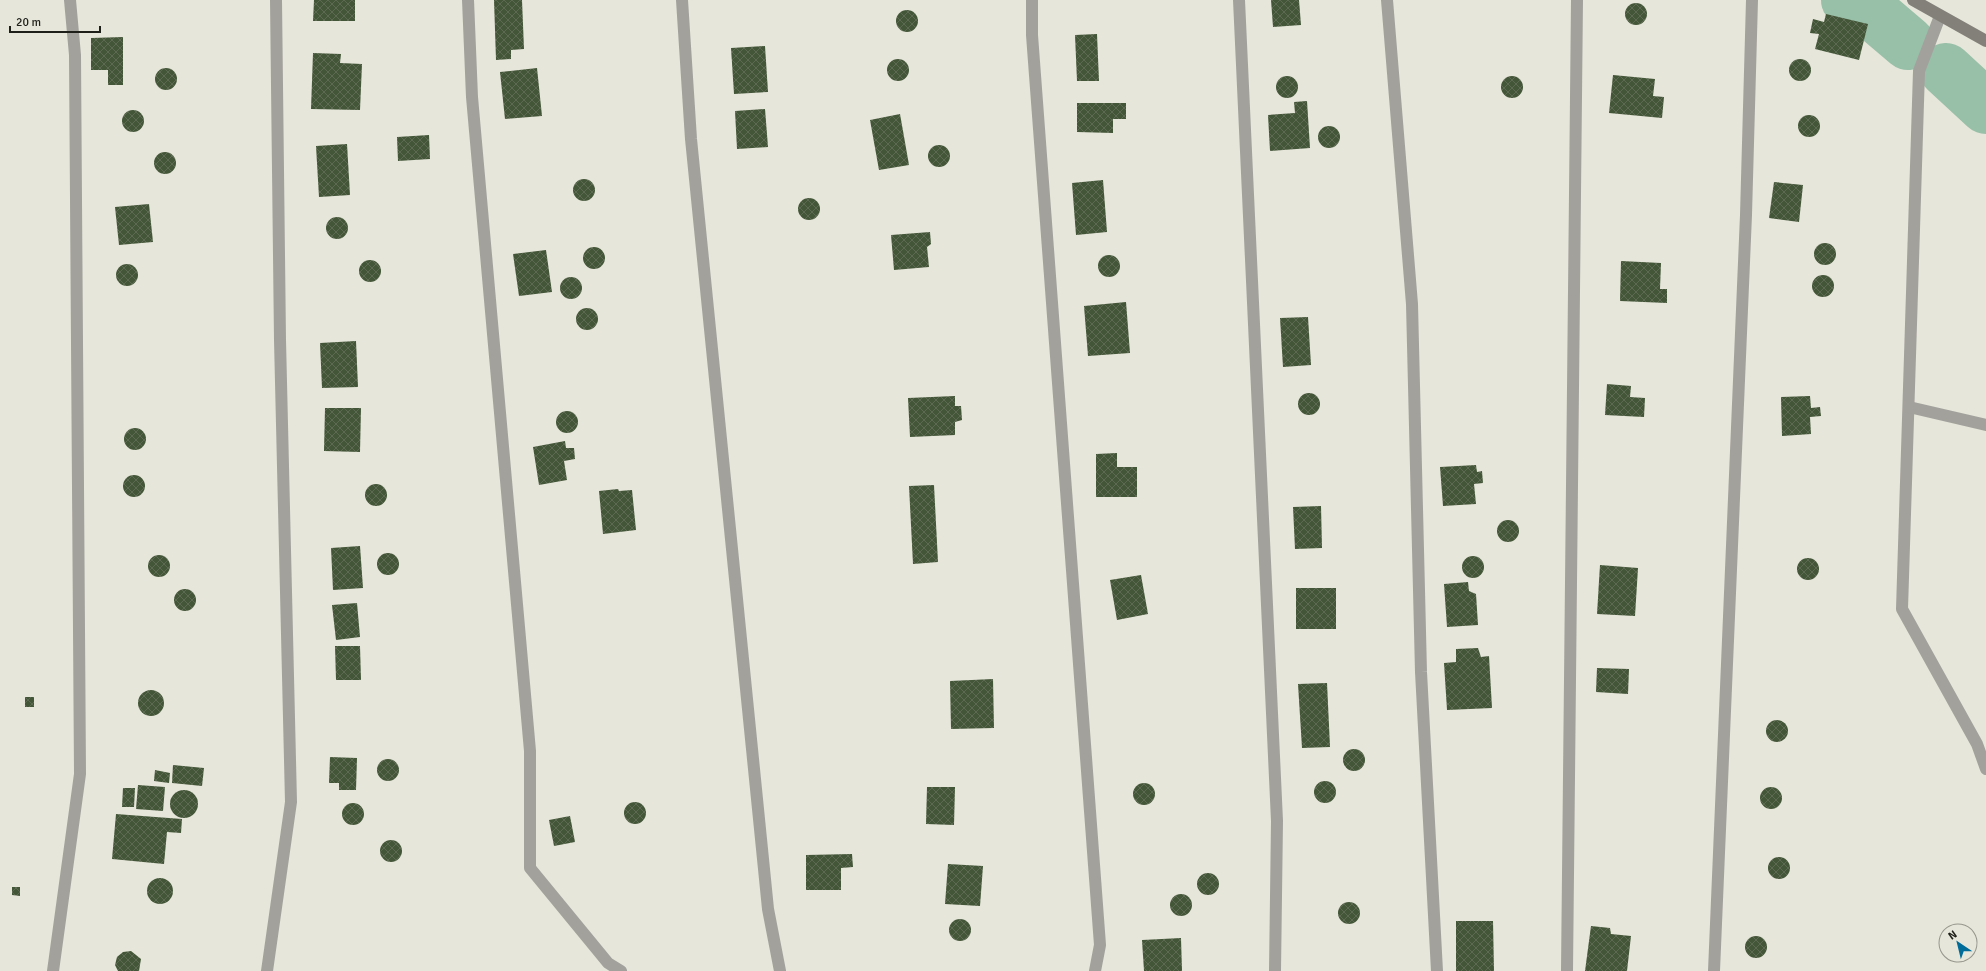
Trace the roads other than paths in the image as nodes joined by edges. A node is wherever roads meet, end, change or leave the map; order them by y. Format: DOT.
graph roads {
  1 [pos="70,0"];
  2 [pos="276,0"];
  3 [pos="468,0"];
  4 [pos="682,0"];
  5 [pos="1032,0"];
  6 [pos="1239,0"];
  7 [pos="1387,0"];
  8 [pos="1577,0"];
  9 [pos="1752,0"];
  10 [pos="1913,0"];
  11 [pos="1940,16"];
  12 [pos="1986,41"];
  13 [pos="1909,407"];
  14 [pos="1986,425"];
  15 [pos="1986,769"];
  16 [pos="53,971"];
  17 [pos="267,971"];
  18 [pos="621,971"];
  19 [pos="780,971"];
  20 [pos="1095,971"];
  21 [pos="1275,971"];
  22 [pos="1437,971"];
  23 [pos="1567,971"];
  24 [pos="1714,971"];
  1 -- 16 [label="street"];
  2 -- 17 [label="street"];
  3 -- 18 [label="street"];
  4 -- 19 [label="street"];
  5 -- 20 [label="street"];
  6 -- 21 [label="street"];
  7 -- 22 [label="street"];
  8 -- 23 [label="street"];
  9 -- 24 [label="street"];
  10 -- 11 [label="street"];
  11 -- 12 [label="street"];
  11 -- 13 [label="street"];
  13 -- 14 [label="street"];
  13 -- 15 [label="street"];
}
